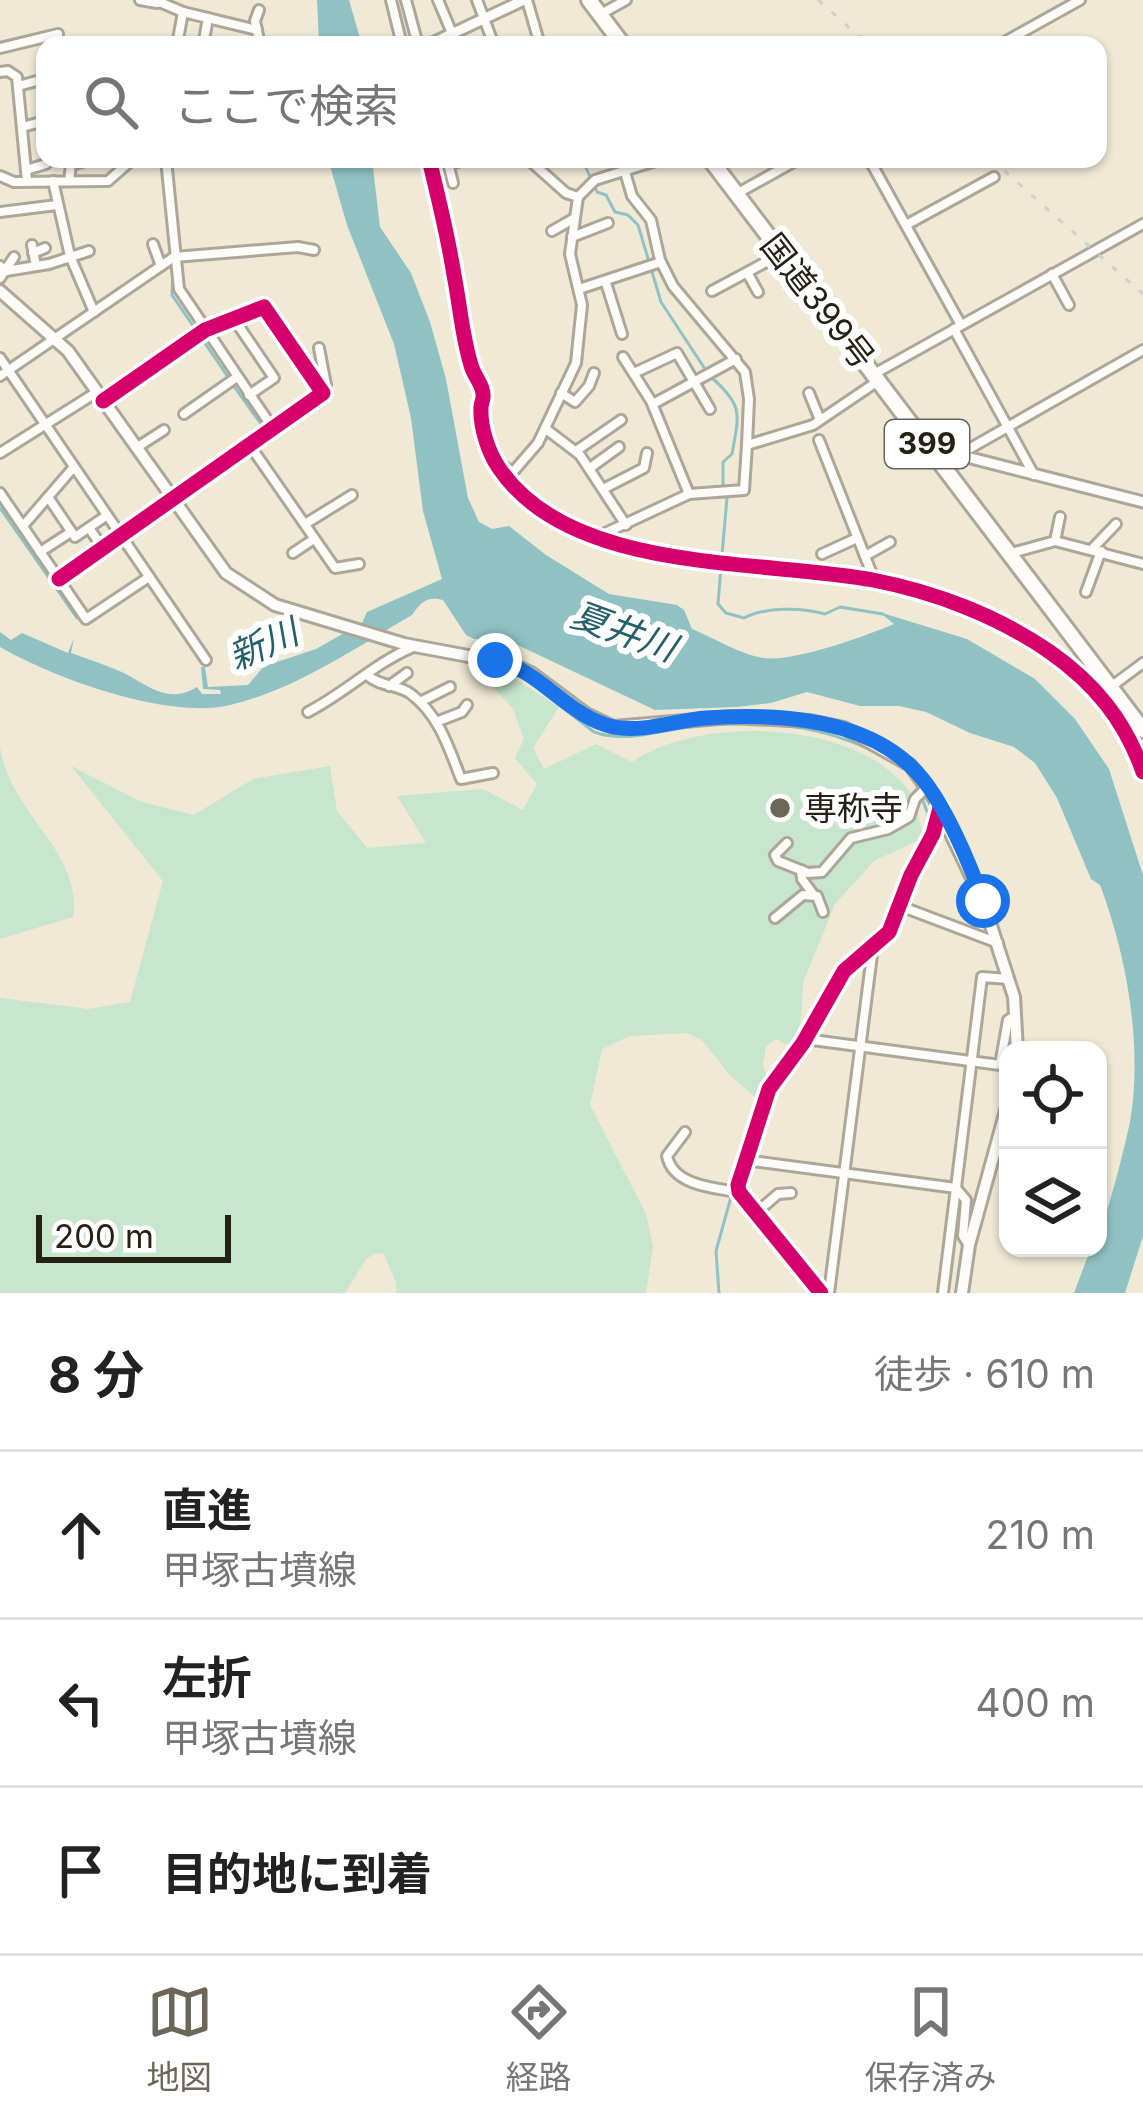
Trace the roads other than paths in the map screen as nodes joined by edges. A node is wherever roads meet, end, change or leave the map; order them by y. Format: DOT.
graph roads {
  1 [pos="140,0"];
  2 [pos="391,0"];
  3 [pos="406,0"];
  4 [pos="438,0"];
  5 [pos="477,0"];
  6 [pos="526,0"];
  7 [pos="589,0"];
  8 [pos="626,0"];
  9 [pos="1080,0"];
  10 [pos="160,2"];
  11 [pos="259,10"];
  12 [pos="183,12"];
  13 [pos="600,15"];
  14 [pos="208,18"];
  15 [pos="486,18"];
  16 [pos="256,30"];
  17 [pos="58,34"];
  18 [pos="50,36"];
  19 [pos="179,36"];
  20 [pos="205,36"];
  21 [pos="258,36"];
  22 [pos="400,36"];
  23 [pos="416,36"];
  24 [pos="455,36"];
  25 [pos="460,36"];
  26 [pos="491,36"];
  27 [pos="537,36"];
  28 [pos="615,36"];
  29 [pos="1015,36"];
  30 [pos="36,39"];
  31 [pos="0,48"];
  32 [pos="0,72"];
  33 [pos="36,81"];
  34 [pos="18,86"];
  35 [pos="36,123"];
  36 [pos="22,127"];
  37 [pos="36,167"];
  38 [pos="71,168"];
  39 [pos="123,168"];
  40 [pos="167,168"];
  41 [pos="430,168"];
  42 [pos="449,168"];
  43 [pos="538,168"];
  44 [pos="636,168"];
  45 [pos="717,168"];
  46 [pos="784,168"];
  47 [pos="874,168"];
  48 [pos="26,170"];
  49 [pos="625,172"];
  50 [pos="0,176"];
  51 [pos="994,177"];
  52 [pos="27,181"];
  53 [pos="53,181"];
  54 [pos="69,181"];
  55 [pos="453,184"];
  56 [pos="736,194"];
  57 [pos="578,197"];
  58 [pos="57,205"];
  59 [pos="0,212"];
  60 [pos="574,218"];
  61 [pos="608,223"];
  62 [pos="1143,224"];
  63 [pos="906,225"];
  64 [pos="552,231"];
  65 [pos="572,237"];
  66 [pos="153,244"];
  67 [pos="45,248"];
  68 [pos="314,250"];
  69 [pos="88,251"];
  70 [pos="782,254"];
  71 [pos="70,256"];
  72 [pos="14,257"];
  73 [pos="175,257"];
  74 [pos="661,262"];
  75 [pos="33,266"];
  76 [pos="161,266"];
  77 [pos="51,271"];
  78 [pos="2,272"];
  79 [pos="748,274"];
  80 [pos="1052,274"];
  81 [pos="606,283"];
  82 [pos="579,289"];
  83 [pos="0,291"];
  84 [pos="712,291"];
  85 [pos="758,292"];
  86 [pos="1069,305"];
  87 [pos="94,312"];
  88 [pos="234,319"];
  89 [pos="958,327"];
  90 [pos="205,330"];
  91 [pos="622,334"];
  92 [pos="56,338"];
  93 [pos="319,348"];
  94 [pos="1143,350"];
  95 [pos="0,358"];
  96 [pos="623,358"];
  97 [pos="736,358"];
  98 [pos="594,373"];
  99 [pos="634,373"];
  100 [pos="4,374"];
  101 [pos="237,377"];
  102 [pos="877,377"];
  103 [pos="694,382"];
  104 [pos="323,393"];
  105 [pos="560,393"];
  106 [pos="808,393"];
  107 [pos="249,394"];
  108 [pos="100,396"];
  109 [pos="653,404"];
  110 [pos="710,409"];
  111 [pos="184,414"];
  112 [pos="621,420"];
  113 [pos="820,420"];
  114 [pos="1008,425"];
  115 [pos="44,427"];
  116 [pos="546,429"];
  117 [pos="164,430"];
  118 [pos="274,430"];
  119 [pos="819,440"];
  120 [pos="747,445"];
  121 [pos="251,446"];
  122 [pos="619,447"];
  123 [pos="136,448"];
  124 [pos="576,451"];
  125 [pos="0,453"];
  126 [pos="647,453"];
  127 [pos="959,455"];
  128 [pos="494,461"];
  129 [pos="943,464"];
  130 [pos="73,468"];
  131 [pos="590,468"];
  132 [pos="1034,475"];
  133 [pos="605,488"];
  134 [pos="0,493"];
  135 [pos="689,494"];
  136 [pos="352,495"];
  137 [pos="48,497"];
  138 [pos="173,501"];
  139 [pos="1143,502"];
  140 [pos="106,516"];
  141 [pos="1060,517"];
  142 [pos="304,524"];
  143 [pos="1116,524"];
  144 [pos="626,525"];
  145 [pos="23,526"];
  146 [pos="89,528"];
  147 [pos="71,532"];
  148 [pos="120,536"];
  149 [pos="594,536"];
  150 [pos="314,538"];
  151 [pos="857,538"];
  152 [pos="1055,541"];
  153 [pos="890,542"];
  154 [pos="103,548"];
  155 [pos="1097,549"];
  156 [pos="40,552"];
  157 [pos="293,554"];
  158 [pos="822,554"];
  159 [pos="1008,554"];
  160 [pos="865,556"];
  161 [pos="359,564"];
  162 [pos="1143,564"];
  163 [pos="148,578"];
  164 [pos="59,579"];
  165 [pos="875,580"];
  166 [pos="1086,592"];
  167 [pos="409,645"];
  168 [pos="206,660"];
  169 [pos="1143,663"];
  170 [pos="407,673"];
  171 [pos="367,675"];
  172 [pos="386,686"];
  173 [pos="450,686"];
  174 [pos="1111,687"];
  175 [pos="419,703"];
  176 [pos="467,705"];
  177 [pos="308,712"];
  178 [pos="436,722"];
  179 [pos="1143,732"];
  180 [pos="460,733"];
  181 [pos="445,738"];
  182 [pos="1139,760"];
  183 [pos="1143,772"];
  184 [pos="493,773"];
  185 [pos="931,797"];
  186 [pos="913,813"];
  187 [pos="788,843"];
  188 [pos="801,871"];
  189 [pos="814,896"];
  190 [pos="900,906"];
  191 [pos="823,912"];
  192 [pos="775,918"];
  193 [pos="998,943"];
  194 [pos="873,946"];
  195 [pos="1010,979"];
  196 [pos="1016,1015"];
  197 [pos="806,1039"];
  198 [pos="1017,1041"];
  199 [pos="860,1046"];
  200 [pos="972,1061"];
  201 [pos="685,1132"];
  202 [pos="999,1136"];
  203 [pos="745,1160"];
  204 [pos="844,1172"];
  205 [pos="956,1188"];
  206 [pos="735,1192"];
  207 [pos="791,1193"];
  208 [pos="756,1213"];
  209 [pos="969,1245"];
  210 [pos="825,1293"];
  211 [pos="943,1293"];
  212 [pos="962,1293"];
  1 -- 10 [label="street"];
  2 -- 22 [label="street"];
  3 -- 23 [label="street"];
  4 -- 24 [label="street"];
  5 -- 15 [label="street"];
  6 -- 15 [label="street"];
  6 -- 27 [label="street"];
  7 -- 13 [label="highway"];
  8 -- 13 [label="street"];
  9 -- 29 [label="street"];
  10 -- 12 [label="street"];
  11 -- 16 [label="street"];
  12 -- 14 [label="street"];
  12 -- 19 [label="street"];
  13 -- 28 [label="highway"];
  14 -- 16 [label="street"];
  14 -- 20 [label="street"];
  15 -- 25 [label="street"];
  15 -- 26 [label="street"];
  16 -- 21 [label="street"];
  17 -- 18 [label="street"];
  30 -- 31 [label="street"];
  32 -- 34 [label="street"];
  33 -- 34 [label="street"];
  34 -- 36 [label="street"];
  35 -- 36 [label="street"];
  36 -- 48 [label="street"];
  37 -- 48 [label="street"];
  38 -- 54 [label="street"];
  39 -- 54 [label="street"];
  40 -- 73 [label="street"];
  41 -- 128 [label="street"];
  42 -- 55 [label="street"];
  43 -- 57 [label="street"];
  44 -- 49 [label="street"];
  45 -- 56 [label="highway, 国道399号 / 399"];
  46 -- 56 [label="street"];
  47 -- 63 [label="street"];
  48 -- 52 [label="street"];
  49 -- 57 [label="street"];
  49 -- 74 [label="street"];
  50 -- 52 [label="street"];
  51 -- 63 [label="street"];
  52 -- 53 [label="street"];
  53 -- 54 [label="street"];
  53 -- 58 [label="street"];
  56 -- 70 [label="highway, 国道399号 / 399"];
  57 -- 60 [label="street"];
  58 -- 59 [label="street"];
  58 -- 71 [label="street"];
  60 -- 64 [label="street"];
  60 -- 65 [label="street"];
  61 -- 65 [label="street"];
  62 -- 80 [label="street"];
  63 -- 89 [label="street"];
  65 -- 82 [label="street"];
  66 -- 76 [label="street"];
  67 -- 75 [label="street"];
  68 -- 73 [label="street"];
  69 -- 71 [label="street"];
  70 -- 79 [label="street"];
  70 -- 102 [label="highway, 国道399号 / 399"];
  71 -- 75 [label="street"];
  71 -- 87 [label="street"];
  72 -- 78 [label="street"];
  73 -- 76 [label="street"];
  73 -- 90 [label="street"];
  74 -- 81 [label="street"];
  74 -- 97 [label="street"];
  75 -- 77 [label="street"];
  75 -- 78 [label="street"];
  76 -- 87 [label="street"];
  79 -- 84 [label="street"];
  79 -- 85 [label="street"];
  80 -- 86 [label="street"];
  80 -- 89 [label="street"];
  81 -- 82 [label="street"];
  81 -- 91 [label="street"];
  82 -- 105 [label="street"];
  83 -- 92 [label="main road"];
  87 -- 92 [label="street"];
  88 -- 90 [label="street"];
  88 -- 104 [label="street"];
  88 -- 107 [label="street"];
  89 -- 102 [label="street"];
  89 -- 114 [label="street"];
  90 -- 101 [label="street"];
  90 -- 108 [label="street"];
  92 -- 100 [label="street"];
  92 -- 108 [label="main road"];
  93 -- 104 [label="street"];
  94 -- 114 [label="street"];
  95 -- 100 [label="street"];
  96 -- 99 [label="street"];
  97 -- 103 [label="street"];
  97 -- 120 [label="street"];
  98 -- 105 [label="street"];
  99 -- 103 [label="street"];
  99 -- 109 [label="street"];
  100 -- 115 [label="street"];
  101 -- 107 [label="street"];
  101 -- 111 [label="street"];
  102 -- 113 [label="street"];
  102 -- 129 [label="highway, 国道399号 / 399"];
  103 -- 109 [label="street"];
  103 -- 110 [label="street"];
  104 -- 118 [label="street"];
  105 -- 116 [label="street"];
  106 -- 113 [label="street"];
  107 -- 118 [label="street"];
  108 -- 115 [label="street"];
  108 -- 123 [label="main road"];
  109 -- 135 [label="street"];
  112 -- 124 [label="street"];
  113 -- 120 [label="street"];
  114 -- 127 [label="street"];
  114 -- 132 [label="street"];
  115 -- 125 [label="street"];
  115 -- 130 [label="street"];
  116 -- 124 [label="street"];
  116 -- 128 [label="street"];
  117 -- 123 [label="street"];
  118 -- 121 [label="street"];
  119 -- 151 [label="street"];
  120 -- 135 [label="street"];
  121 -- 138 [label="street"];
  121 -- 142 [label="street"];
  122 -- 131 [label="street"];
  123 -- 138 [label="main road"];
  124 -- 131 [label="street"];
  126 -- 133 [label="street"];
  127 -- 129 [label="street"];
  127 -- 132 [label="street"];
  128 -- 149 [label="street"];
  129 -- 159 [label="highway, 国道399号 / 399"];
  130 -- 137 [label="street"];
  130 -- 140 [label="street"];
  131 -- 133 [label="street"];
  132 -- 139 [label="street"];
  133 -- 144 [label="street"];
  134 -- 145 [label="street"];
  135 -- 144 [label="street"];
  136 -- 142 [label="street"];
  137 -- 145 [label="street"];
  137 -- 147 [label="street"];
  138 -- 148 [label="street"];
  138 -- 167 [label="main road"];
  140 -- 146 [label="street"];
  140 -- 148 [label="street"];
  141 -- 152 [label="street"];
  142 -- 150 [label="street"];
  143 -- 155 [label="street"];
  144 -- 149 [label="street"];
  145 -- 156 [label="street"];
  146 -- 147 [label="street"];
  146 -- 154 [label="street"];
  147 -- 156 [label="street"];
  148 -- 154 [label="street"];
  148 -- 163 [label="street"];
  149 -- 165 [label="street"];
  150 -- 157 [label="street"];
  150 -- 161 [label="street"];
  151 -- 158 [label="street"];
  151 -- 160 [label="street"];
  152 -- 155 [label="street"];
  152 -- 159 [label="street"];
  153 -- 160 [label="street"];
  154 -- 164 [label="street"];
  155 -- 162 [label="street"];
  155 -- 166 [label="street"];
  156 -- 164 [label="street"];
  159 -- 174 [label="highway, 国道399号 / 399"];
  160 -- 165 [label="street"];
  163 -- 164 [label="street"];
  163 -- 168 [label="street"];
  165 -- 182 [label="street"];
  167 -- 171 [label="street"];
  167 -- 185 [label="main road"];
  169 -- 174 [label="street"];
  170 -- 172 [label="street"];
  171 -- 172 [label="street"];
  171 -- 177 [label="street"];
  172 -- 175 [label="street"];
  173 -- 175 [label="street"];
  174 -- 179 [label="highway, 国道399号 / 399"];
  175 -- 178 [label="street"];
  176 -- 178 [label="street"];
  178 -- 181 [label="street"];
  179 -- 182 [label="street"];
  180 -- 181 [label="street"];
  181 -- 184 [label="street"];
  182 -- 183 [label="street"];
  185 -- 186 [label="street"];
  185 -- 186 [label="street"];
  185 -- 190 [label="street"];
  185 -- 193 [label="main road"];
  186 -- 188 [label="street"];
  187 -- 188 [label="street"];
  188 -- 189 [label="street"];
  189 -- 191 [label="street"];
  189 -- 192 [label="street"];
  190 -- 193 [label="street"];
  190 -- 194 [label="street"];
  193 -- 195 [label="main road"];
  194 -- 197 [label="street"];
  194 -- 199 [label="street"];
  195 -- 196 [label="main road"];
  195 -- 200 [label="street"];
  196 -- 198 [label="main road"];
  196 -- 200 [label="street"];
  197 -- 199 [label="street"];
  197 -- 203 [label="street"];
  199 -- 200 [label="street"];
  199 -- 204 [label="street"];
  200 -- 205 [label="street"];
  201 -- 206 [label="street"];
  202 -- 209 [label="main road"];
  203 -- 204 [label="street"];
  203 -- 206 [label="street"];
  204 -- 205 [label="street"];
  204 -- 210 [label="street"];
  205 -- 209 [label="street"];
  205 -- 211 [label="street"];
  206 -- 208 [label="street"];
  207 -- 208 [label="street"];
  208 -- 210 [label="street"];
  209 -- 212 [label="main road"];
}
